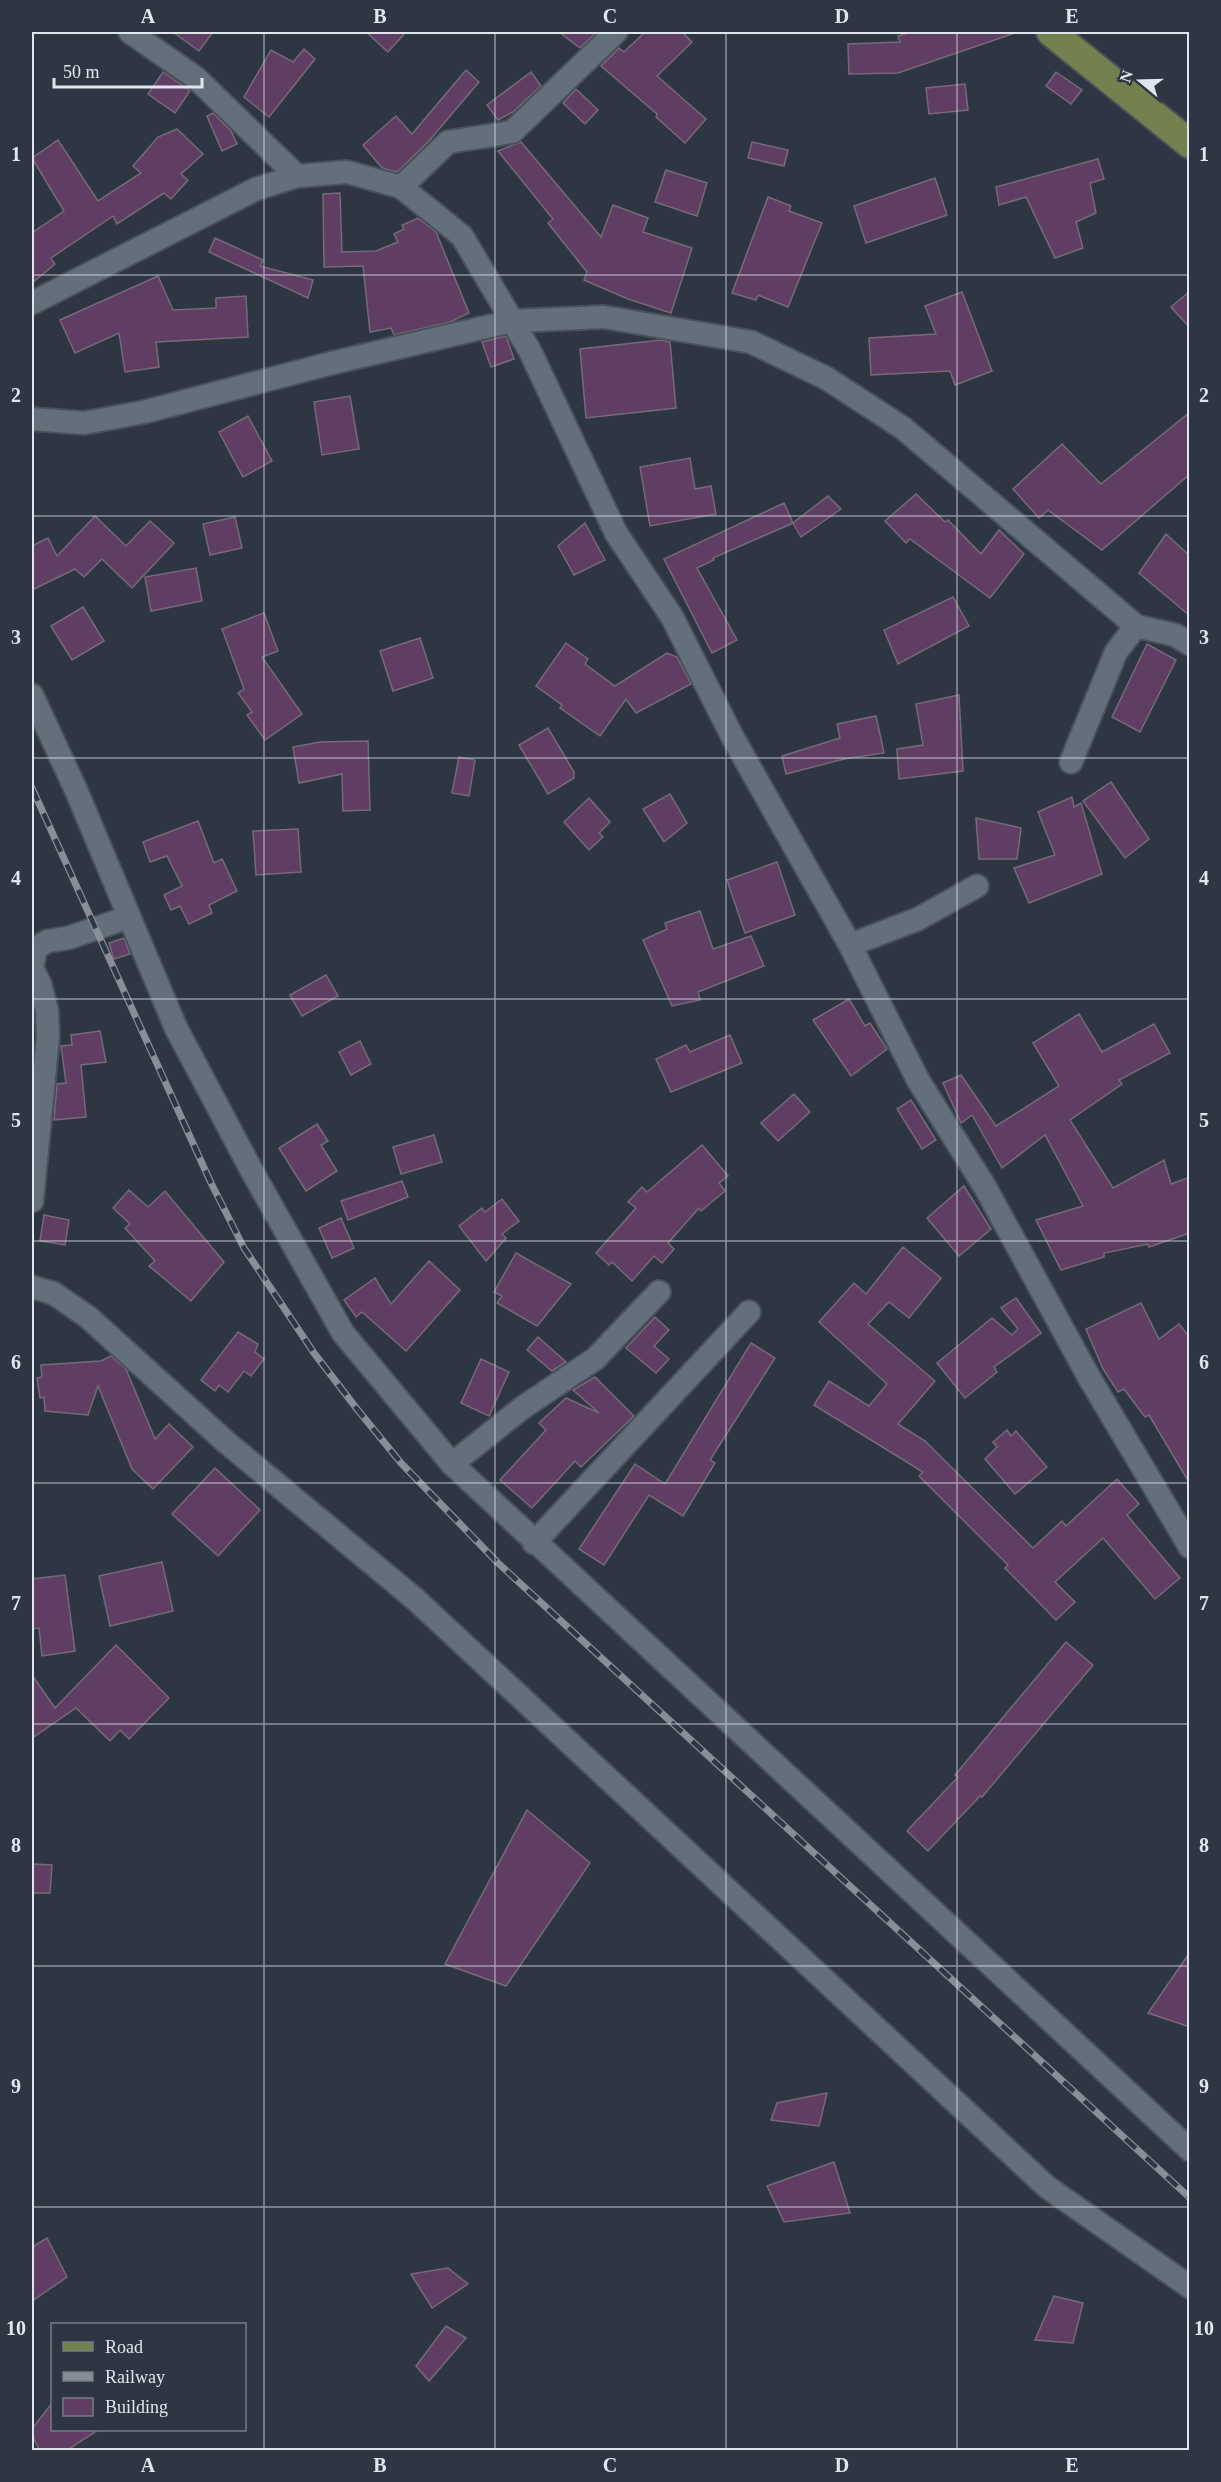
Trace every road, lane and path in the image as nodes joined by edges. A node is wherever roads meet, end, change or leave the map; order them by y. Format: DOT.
graph roads {
  1 [pos="130,32"];
  2 [pos="616,32"];
  3 [pos="1050,32"];
  4 [pos="1075,32"];
  5 [pos="1144,96"];
  6 [pos="1188,137"];
  7 [pos="297,176"];
  8 [pos="401,187"];
  9 [pos="32,303"];
  10 [pos="512,321"];
  11 [pos="32,419"];
  12 [pos="1136,626"];
  13 [pos="1190,644"];
  14 [pos="32,695"];
  15 [pos="1071,762"];
  16 [pos="977,886"];
  17 [pos="129,917"];
  18 [pos="850,945"];
  19 [pos="32,1201"];
  20 [pos="32,1287"];
  21 [pos="659,1292"];
  22 [pos="749,1312"];
  23 [pos="452,1464"];
  24 [pos="534,1543"];
  25 [pos="1190,1547"];
  26 [pos="1190,2150"];
  27 [pos="1190,2287"];
  1 -- 7 [label="street"];
  2 -- 8 [label="street"];
  3 -- 5 [label="main road"];
  4 -- 5 [label="main road"];
  5 -- 6 [label="main road"];
  7 -- 8 [label="street"];
  7 -- 9 [label="street"];
  8 -- 10 [label="street"];
  10 -- 11 [label="street"];
  10 -- 12 [label="street"];
  10 -- 18 [label="street"];
  12 -- 13 [label="street"];
  12 -- 15 [label="street"];
  14 -- 17 [label="street"];
  16 -- 18 [label="street"];
  17 -- 19 [label="street"];
  17 -- 23 [label="street"];
  18 -- 25 [label="street"];
  20 -- 27 [label="street"];
  21 -- 23 [label="street"];
  22 -- 24 [label="street"];
  23 -- 24 [label="street"];
  24 -- 26 [label="street"];
}
